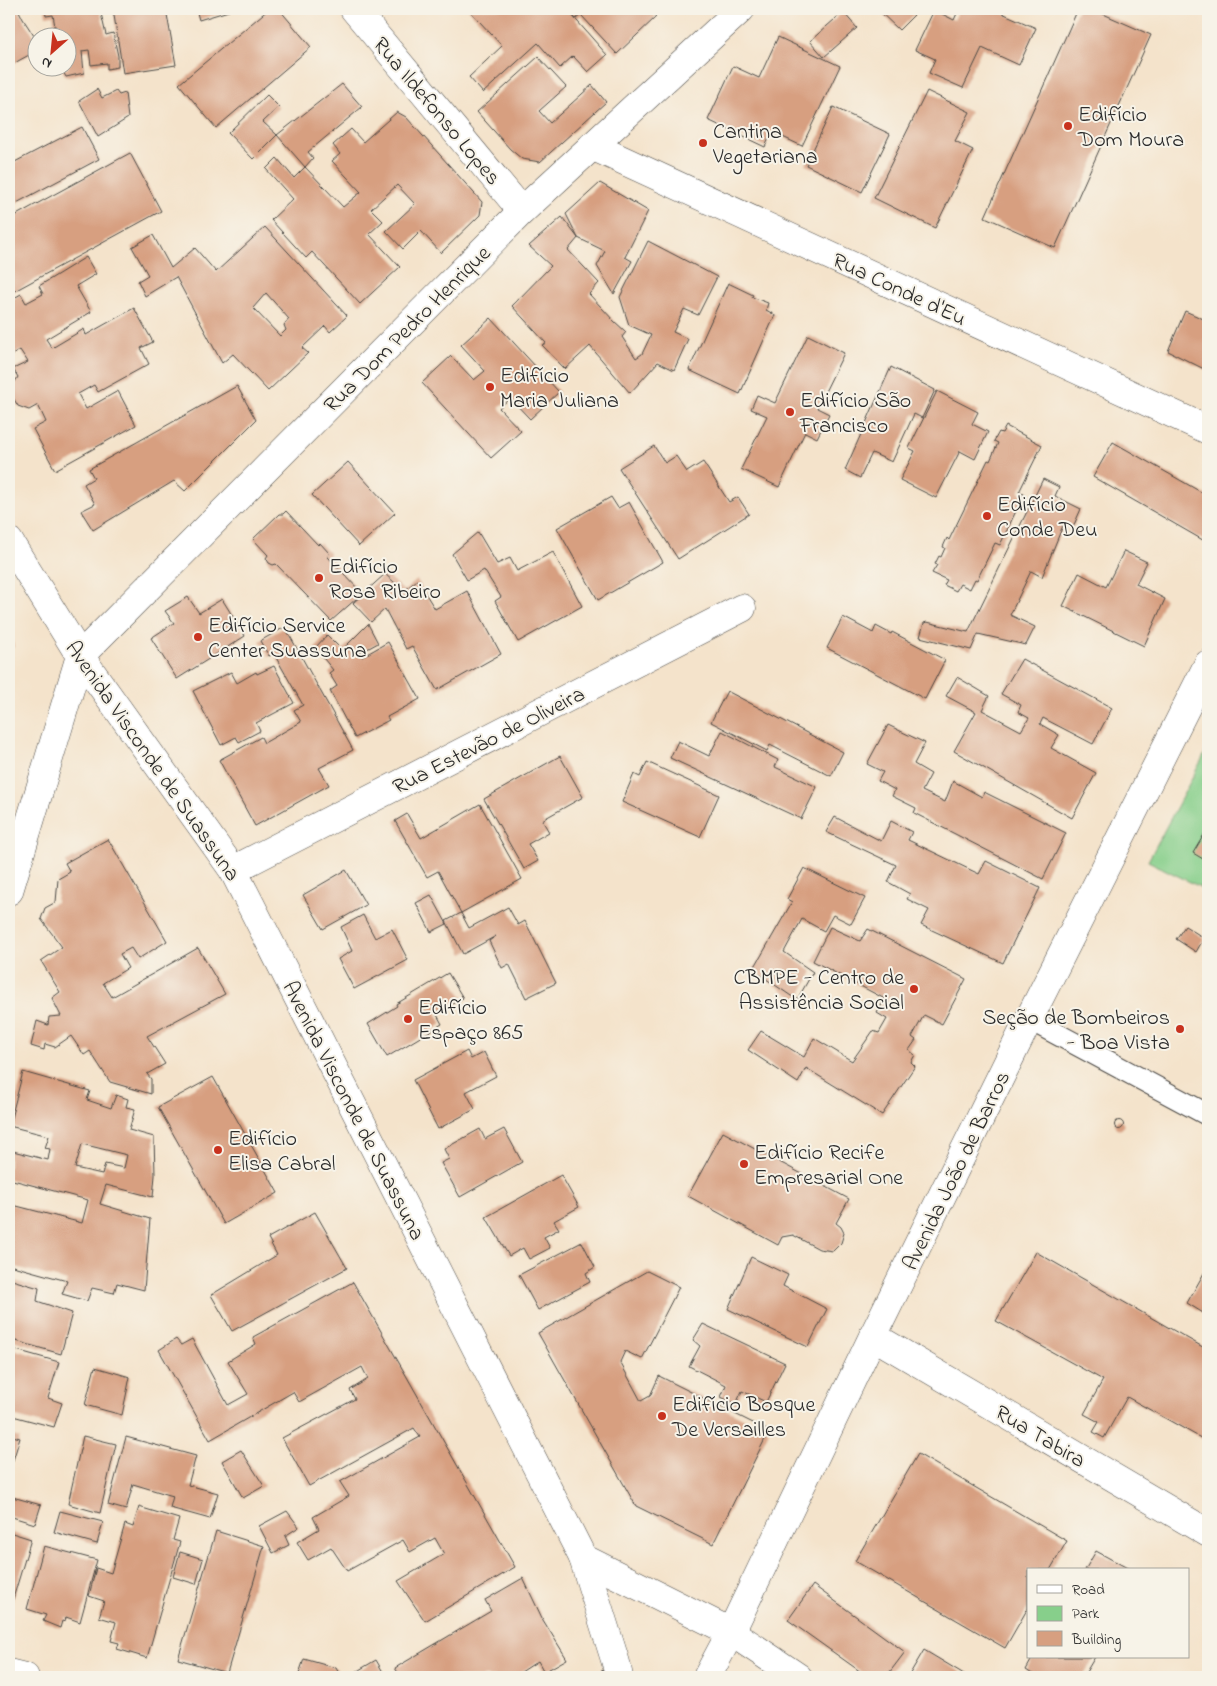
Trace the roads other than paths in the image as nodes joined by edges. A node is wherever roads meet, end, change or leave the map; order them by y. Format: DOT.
graph roads {
  1 [pos="354,9"];
  2 [pos="741,9"];
  3 [pos="592,146"];
  4 [pos="522,211"];
  5 [pos="1208,430"];
  6 [pos="9,541"];
  7 [pos="742,608"];
  8 [pos="80,656"];
  9 [pos="1208,664"];
  10 [pos="233,870"];
  11 [pos="9,891"];
  12 [pos="1029,1019"];
  13 [pos="1208,1115"];
  14 [pos="873,1336"];
  15 [pos="1208,1534"];
  16 [pos="582,1558"];
  17 [pos="731,1632"];
  18 [pos="9,1673"];
  19 [pos="25,1677"];
  20 [pos="619,1677"];
  21 [pos="707,1677"];
  22 [pos="798,1677"];
  1 -- 4 [label="street, Rua Ildefonso Lopes"];
  2 -- 3 [label="street, Rua Dom Pedro Henrique"];
  3 -- 4 [label="street, Rua Dom Pedro Henrique"];
  3 -- 5 [label="street, Rua Conde d'Eu"];
  4 -- 8 [label="street, Rua Dom Pedro Henrique"];
  6 -- 8 [label="street, Avenida Visconde de Suassuna"];
  7 -- 10 [label="street, Rua Estevão de Oliveira"];
  8 -- 10 [label="street, Avenida Visconde de Suassuna"];
  8 -- 11 [label="street"];
  9 -- 12 [label="street, Avenida João de Barros"];
  10 -- 16 [label="street, Avenida Visconde de Suassuna"];
  12 -- 13 [label="lane"];
  12 -- 14 [label="street, Avenida João de Barros"];
  14 -- 15 [label="street, Rua Tabira"];
  14 -- 17 [label="street, Avenida João de Barros"];
  16 -- 17 [label="street"];
  16 -- 20 [label="street, Avenida Visconde de Suassuna"];
  17 -- 21 [label="street, Avenida João de Barros"];
  17 -- 22 [label="street"];
  18 -- 19 [label="street"];
}
